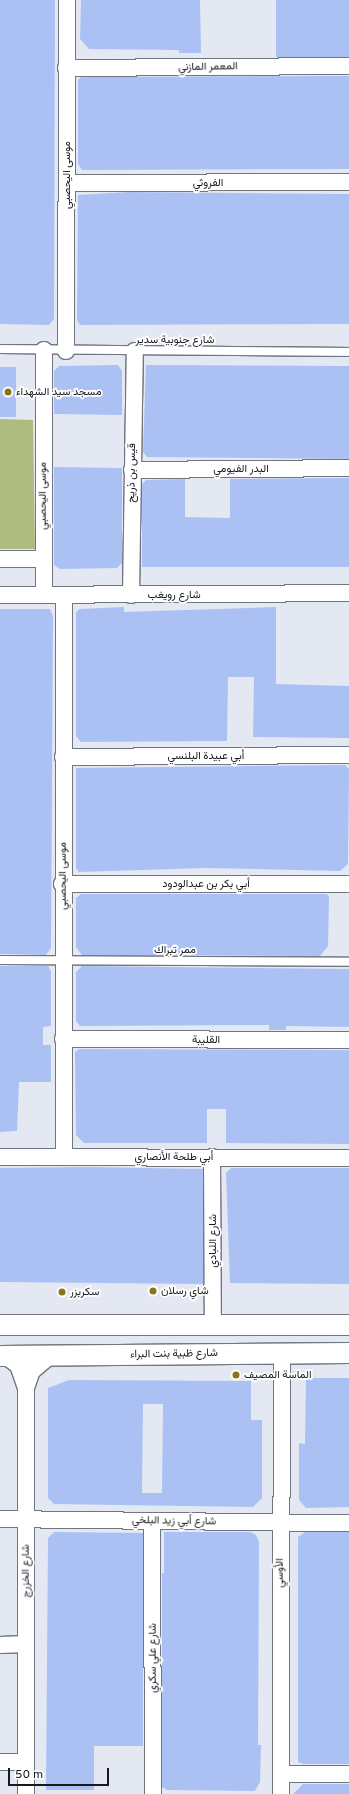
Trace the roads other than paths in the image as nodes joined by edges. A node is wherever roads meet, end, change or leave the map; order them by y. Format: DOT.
graph roads {
  1 [pos="67,0"];
  2 [pos="349,66"];
  3 [pos="66,68"];
  4 [pos="349,182"];
  5 [pos="67,183"];
  6 [pos="0,350"];
  7 [pos="44,350"];
  8 [pos="66,350"];
  9 [pos="136,351"];
  10 [pos="349,352"];
  11 [pos="349,468"];
  12 [pos="132,470"];
  13 [pos="0,559"];
  14 [pos="43,559"];
  15 [pos="349,593"];
  16 [pos="0,595"];
  17 [pos="44,595"];
  18 [pos="64,595"];
  19 [pos="131,595"];
  20 [pos="349,755"];
  21 [pos="63,757"];
  22 [pos="62,884"];
  23 [pos="349,884"];
  24 [pos="0,960"];
  25 [pos="63,960"];
  26 [pos="349,962"];
  27 [pos="63,1039"];
  28 [pos="349,1040"];
  29 [pos="64,1156"];
  30 [pos="0,1157"];
  31 [pos="212,1157"];
  32 [pos="349,1158"];
  33 [pos="0,1325"];
  34 [pos="213,1325"];
  35 [pos="349,1325"];
  36 [pos="282,1352"];
  37 [pos="349,1353"];
  38 [pos="3,1356"];
  39 [pos="50,1356"];
  40 [pos="26,1388"];
  41 [pos="0,1519"];
  42 [pos="26,1519"];
  43 [pos="152,1521"];
  44 [pos="280,1523"];
  45 [pos="349,1523"];
  46 [pos="26,1644"];
  47 [pos="0,1645"];
  48 [pos="0,1762"];
  49 [pos="25,1762"];
  50 [pos="281,1774"];
  51 [pos="349,1774"];
  52 [pos="26,1794"];
  53 [pos="153,1794"];
  54 [pos="281,1794"];
  1 -- 3 [label="street, موسى اليحصبي"];
  2 -- 3 [label="street, المعمر المازني"];
  3 -- 5 [label="street, موسى اليحصبي"];
  4 -- 5 [label="street, الفروثي"];
  5 -- 8 [label="street, موسى اليحصبي"];
  6 -- 7 [label="lane, شارع جنوبية سدير"];
  7 -- 8 [label="lane, شارع جنوبية سدير"];
  7 -- 14 [label="street, موسى اليحصبي"];
  8 -- 9 [label="lane, شارع جنوبية سدير"];
  9 -- 10 [label="lane, شارع جنوبية سدير"];
  9 -- 12 [label="street, قيس بن ذريح"];
  11 -- 12 [label="street, البدر الفيومي"];
  12 -- 19 [label="street, قيس بن ذريح"];
  13 -- 14 [label="street"];
  14 -- 17 [label="street, موسى اليحصبي"];
  15 -- 19 [label="street, شارع رويغب"];
  16 -- 17 [label="street, شارع رويغب"];
  17 -- 18 [label="street, شارع رويغب"];
  18 -- 19 [label="street, شارع رويغب"];
  18 -- 21 [label="street, موسى اليحصبي"];
  20 -- 21 [label="street, أبي عبيدة البلنسي"];
  21 -- 22 [label="street, موسى اليحصبي"];
  22 -- 23 [label="street, أبي بكر بن عبدالودود"];
  22 -- 25 [label="street, موسى اليحصبي"];
  24 -- 25 [label="lane, ممر تبراك"];
  25 -- 26 [label="lane, ممر تبراك"];
  25 -- 27 [label="street, موسى اليحصبي"];
  27 -- 28 [label="street, القليبة"];
  27 -- 29 [label="street, موسى اليحصبي"];
  29 -- 30 [label="street, أبي طلحة الأنصاري"];
  29 -- 31 [label="street, أبي طلحة الأنصاري"];
  31 -- 32 [label="street, أبي طلحة الأنصاري"];
  31 -- 34 [label="street, شارع اللبادي"];
  33 -- 34 [label="street"];
  34 -- 35 [label="street"];
  36 -- 37 [label="street, شارع ظبية بنت البراء"];
  36 -- 39 [label="street, شارع ظبية بنت البراء"];
  36 -- 44 [label="street, الأوسي"];
  38 -- 39 [label="street, شارع ظبية بنت البراء"];
  38 -- 40 [label="street, شارع الخزرج"];
  39 -- 40 [label="street"];
  40 -- 42 [label="street, شارع الخزرج"];
  41 -- 42 [label="street, شارع أبي زيد البلخي"];
  42 -- 43 [label="street, شارع أبي زيد البلخي"];
  42 -- 46 [label="street, شارع الخزرج"];
  43 -- 44 [label="street, شارع أبي زيد البلخي"];
  43 -- 53 [label="street, شارع علي سكري"];
  44 -- 45 [label="street, شارع أبي زيد البلخي"];
  44 -- 50 [label="street, الأوسي"];
  46 -- 47 [label="street"];
  46 -- 49 [label="street, شارع الخزرج"];
  48 -- 49 [label="street"];
  49 -- 52 [label="street, شارع الخزرج"];
  50 -- 51 [label="street"];
  50 -- 54 [label="street, الأوسي"];
}
